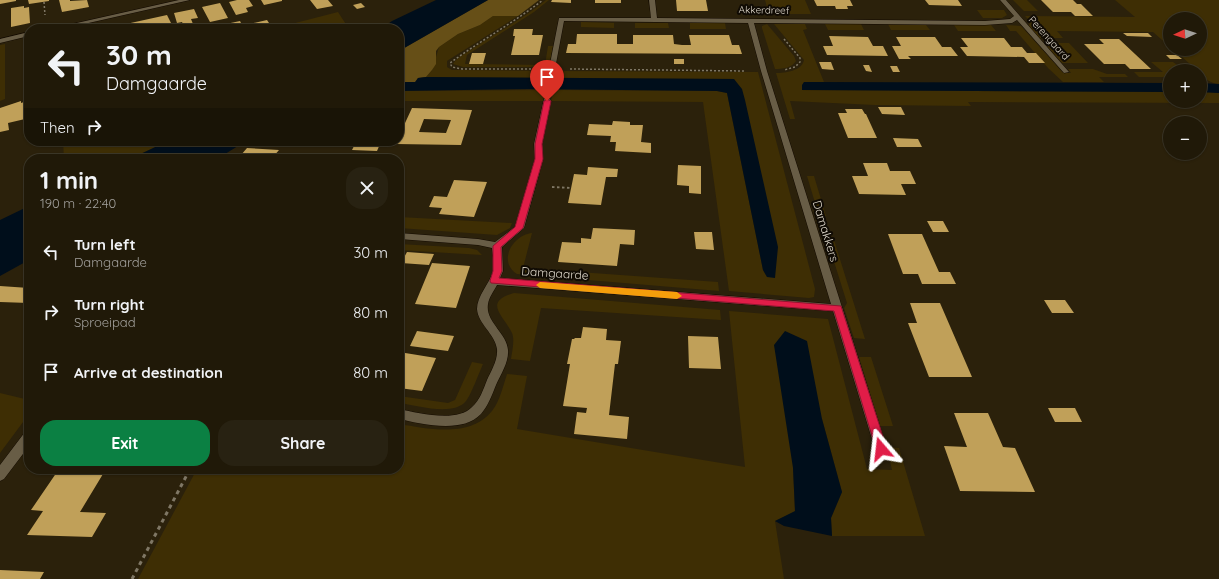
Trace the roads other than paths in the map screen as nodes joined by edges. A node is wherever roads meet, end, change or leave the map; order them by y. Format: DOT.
graph roads {
  1 [pos="187,0"];
  2 [pos="652,0"];
  3 [pos="1003,0"];
  4 [pos="1016,17"];
  5 [pos="654,20"];
  6 [pos="750,20"];
  7 [pos="76,24"];
  8 [pos="24,35"];
  9 [pos="0,41"];
  10 [pos="552,69"];
  11 [pos="1066,72"];
  12 [pos="547,101"];
  13 [pos="404,236"];
  14 [pos="497,246"];
  15 [pos="494,281"];
  16 [pos="838,308"];
  17 [pos="404,415"];
  18 [pos="24,443"];
  19 [pos="881,449"];
  20 [pos="0,475"];
  1 -- 7 [label="street"];
  2 -- 5 [label="street"];
  3 -- 4 [label="street, Perengaard"];
  4 -- 6 [label="street, Akkerdreef"];
  4 -- 11 [label="street, Perengaard"];
  5 -- 6 [label="street, Akkerdreef"];
  5 -- 10 [label="street, Akkerdreef"];
  6 -- 16 [label="street, Damakkers"];
  8 -- 9 [label="street"];
  12 -- 14 [label="street"];
  13 -- 14 [label="street"];
  14 -- 15 [label="street"];
  15 -- 16 [label="street, Damgaarde"];
  15 -- 17 [label="street"];
  16 -- 19 [label="street, Damakkers"];
  18 -- 20 [label="street"];
}
